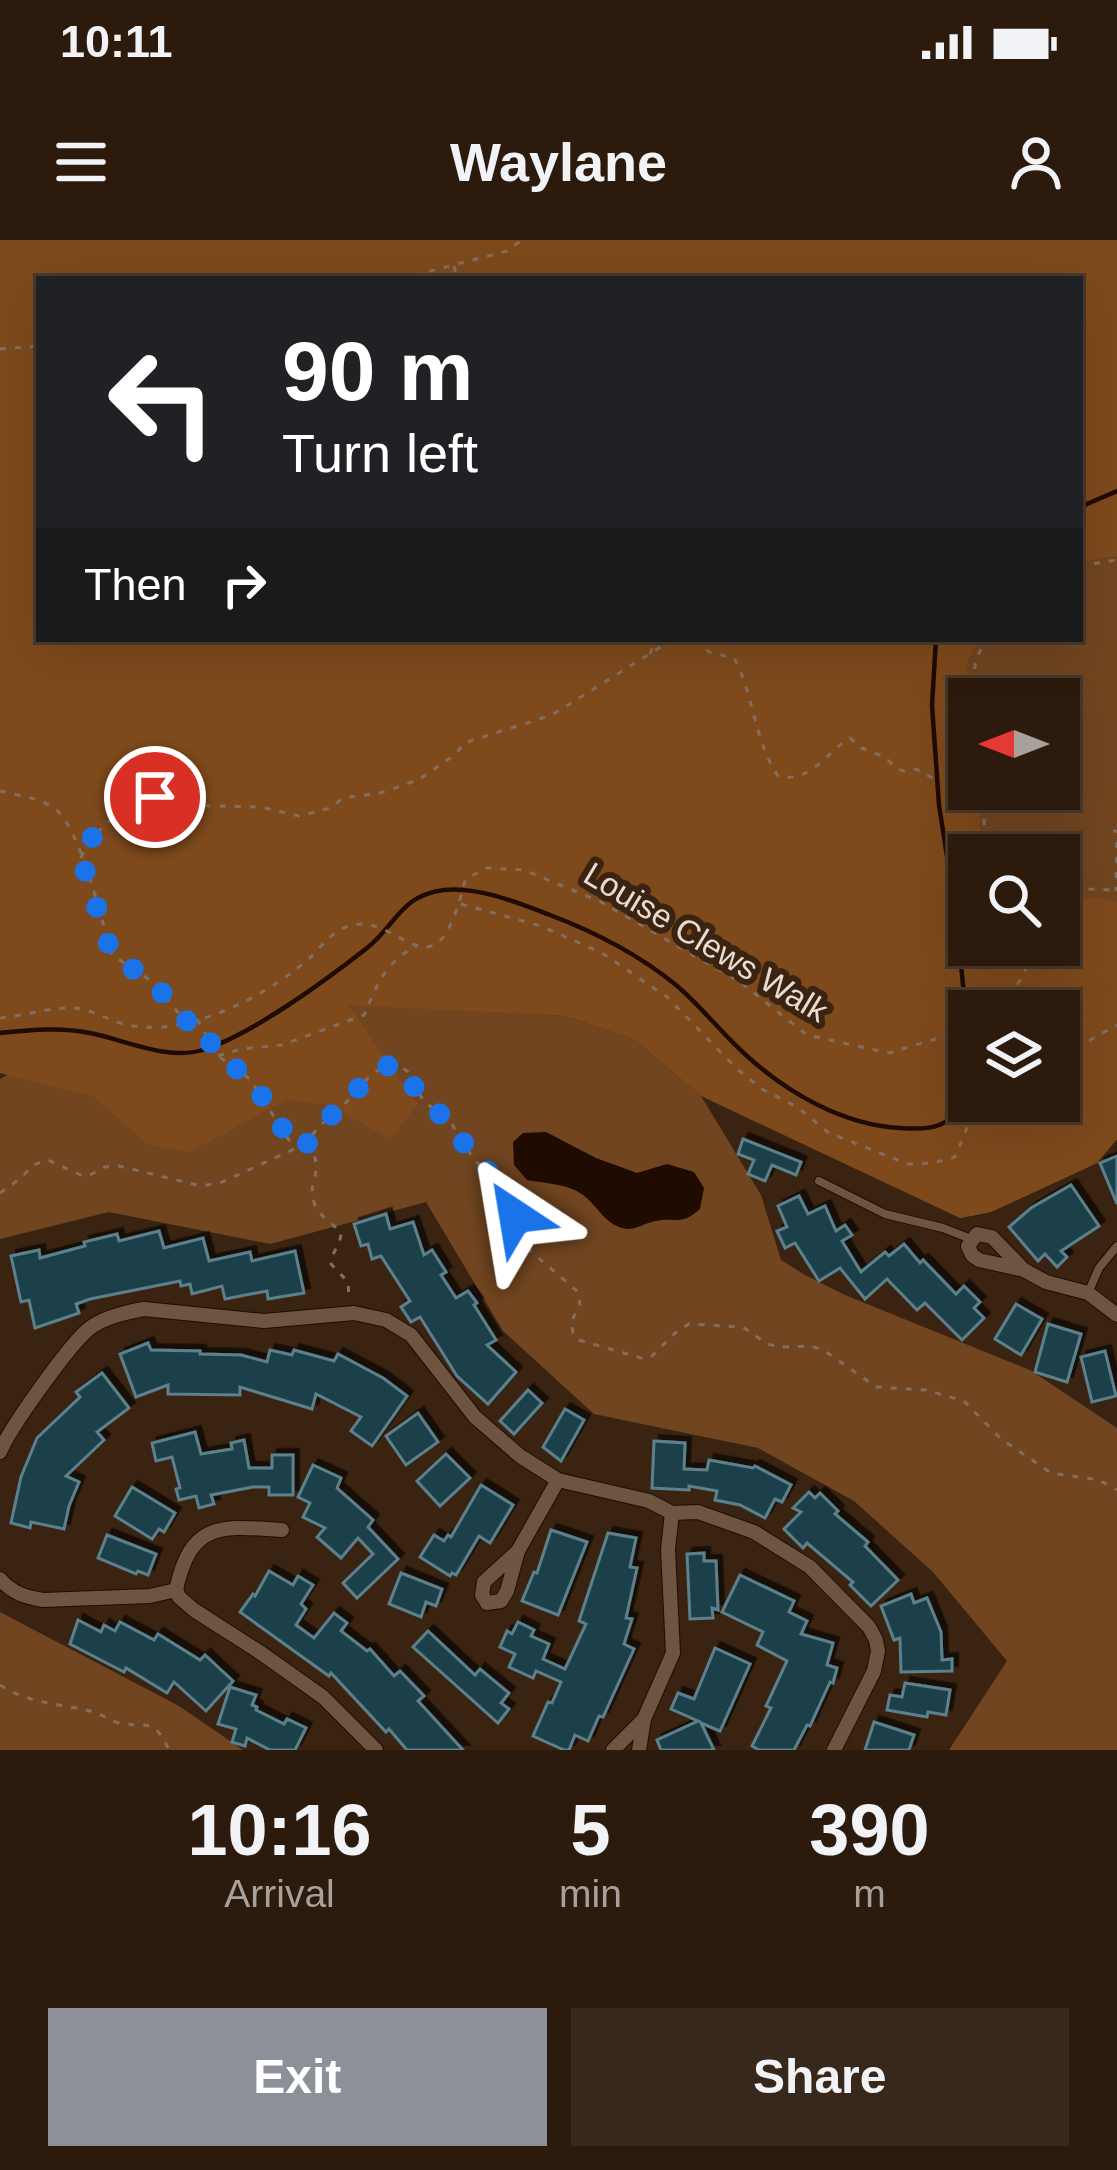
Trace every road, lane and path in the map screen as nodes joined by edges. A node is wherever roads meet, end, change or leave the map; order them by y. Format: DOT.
graph roads {
  1 [pos="522,240"];
  2 [pos="454,264"];
  3 [pos="411,276"];
  4 [pos="456,276"];
  5 [pos="36,346"];
  6 [pos="0,349"];
  7 [pos="1117,560"];
  8 [pos="1083,568"];
  9 [pos="655,642"];
  10 [pos="676,642"];
  11 [pos="699,642"];
  12 [pos="986,642"];
  13 [pos="649,656"];
  14 [pos="974,678"];
  15 [pos="938,781"];
  16 [pos="0,791"];
  17 [pos="1113,831"];
  18 [pos="81,858"];
  19 [pos="1080,890"];
  20 [pos="1116,891"];
  21 [pos="459,903"];
  22 [pos="418,945"];
  23 [pos="0,1018"];
  24 [pos="197,1019"];
  25 [pos="186,1021"];
  26 [pos="1117,1025"];
  27 [pos="948,1035"];
  28 [pos="1080,1040"];
  29 [pos="218,1056"];
  30 [pos="969,1122"];
  31 [pos="308,1143"];
  32 [pos="296,1149"];
  33 [pos="820,1180"];
  34 [pos="0,1193"];
  35 [pos="971,1239"];
  36 [pos="1117,1246"];
  37 [pos="1024,1270"];
  38 [pos="1088,1293"];
  39 [pos="349,1302"];
  40 [pos="1117,1315"];
  41 [pos="0,1452"];
  42 [pos="558,1480"];
  43 [pos="1117,1490"];
  44 [pos="672,1513"];
  45 [pos="282,1530"];
  46 [pos="518,1551"];
  47 [pos="0,1579"];
  48 [pos="176,1590"];
  49 [pos="0,1685"];
  50 [pos="644,1719"];
  51 [pos="169,1750"];
  52 [pos="376,1750"];
  53 [pos="613,1750"];
  54 [pos="639,1750"];
  55 [pos="834,1750"];
  1 -- 2 [label="path"];
  2 -- 3 [label="path"];
  2 -- 4 [label="path"];
  5 -- 6 [label="path"];
  7 -- 8 [label="path"];
  9 -- 13 [label="path"];
  10 -- 13 [label="path"];
  11 -- 15 [label="path"];
  12 -- 14 [label="path"];
  13 -- 18 [label="path"];
  16 -- 18 [label="path"];
  17 -- 20 [label="path"];
  18 -- 25 [label="path"];
  19 -- 20 [label="path"];
  21 -- 22 [label="path, Louise Clews Walk"];
  21 -- 27 [label="path, Louise Clews Walk"];
  21 -- 30 [label="path"];
  22 -- 24 [label="path"];
  22 -- 29 [label="path, Louise Clews Walk"];
  23 -- 25 [label="path"];
  24 -- 25 [label="path"];
  24 -- 29 [label="path"];
  26 -- 28 [label="path"];
  29 -- 32 [label="path"];
  31 -- 32 [label="path"];
  31 -- 39 [label="path"];
  31 -- 43 [label="path"];
  32 -- 34 [label="path"];
  33 -- 35 [label="lane"];
  35 -- 37 [label="street"];
  35 -- 37 [label="street"];
  36 -- 38 [label="lane"];
  37 -- 38 [label="street"];
  38 -- 40 [label="street"];
  41 -- 42 [label="street"];
  42 -- 44 [label="street"];
  42 -- 46 [label="street"];
  44 -- 50 [label="street"];
  44 -- 55 [label="street"];
  45 -- 48 [label="street"];
  47 -- 48 [label="street"];
  48 -- 52 [label="street"];
  49 -- 51 [label="path"];
  50 -- 53 [label="street"];
  50 -- 54 [label="street"];
}
